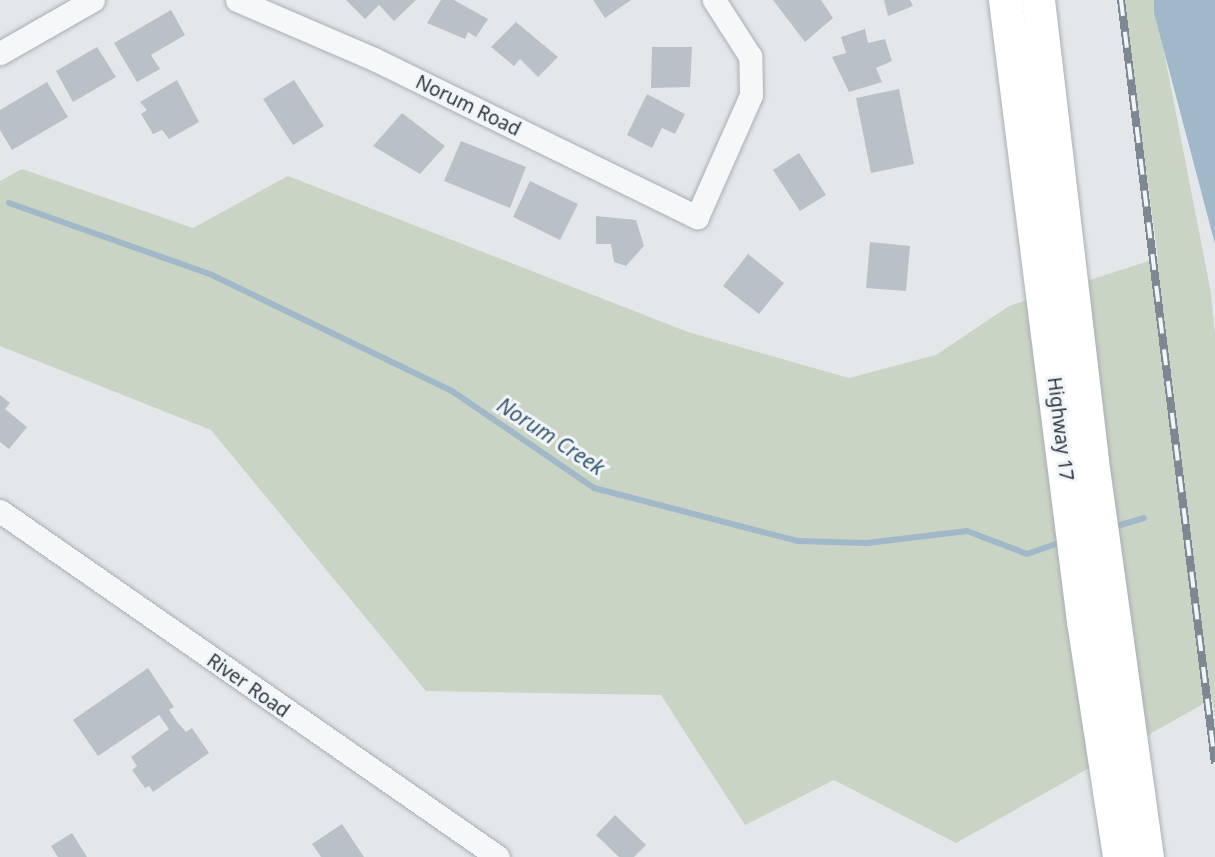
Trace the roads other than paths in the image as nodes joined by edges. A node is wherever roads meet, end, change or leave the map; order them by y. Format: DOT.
graph roads {
  1 [pos="93,0"];
  2 [pos="237,0"];
  3 [pos="714,0"];
  4 [pos="1005,0"];
  5 [pos="1038,0"];
  6 [pos="0,53"];
  7 [pos="1078,463"];
  8 [pos="0,512"];
  9 [pos="1098,619"];
  10 [pos="498,857"];
  11 [pos="1119,857"];
  12 [pos="1147,857"];
  1 -- 6 [label="street"];
  2 -- 3 [label="street, Norum Road"];
  4 -- 7 [label="highway, Highway 17"];
  5 -- 7 [label="highway, Highway 17"];
  7 -- 9 [label="highway, Highway 17"];
  8 -- 10 [label="street, River Road"];
  9 -- 11 [label="highway, Highway 17"];
  9 -- 12 [label="highway, Highway 17"];
}
